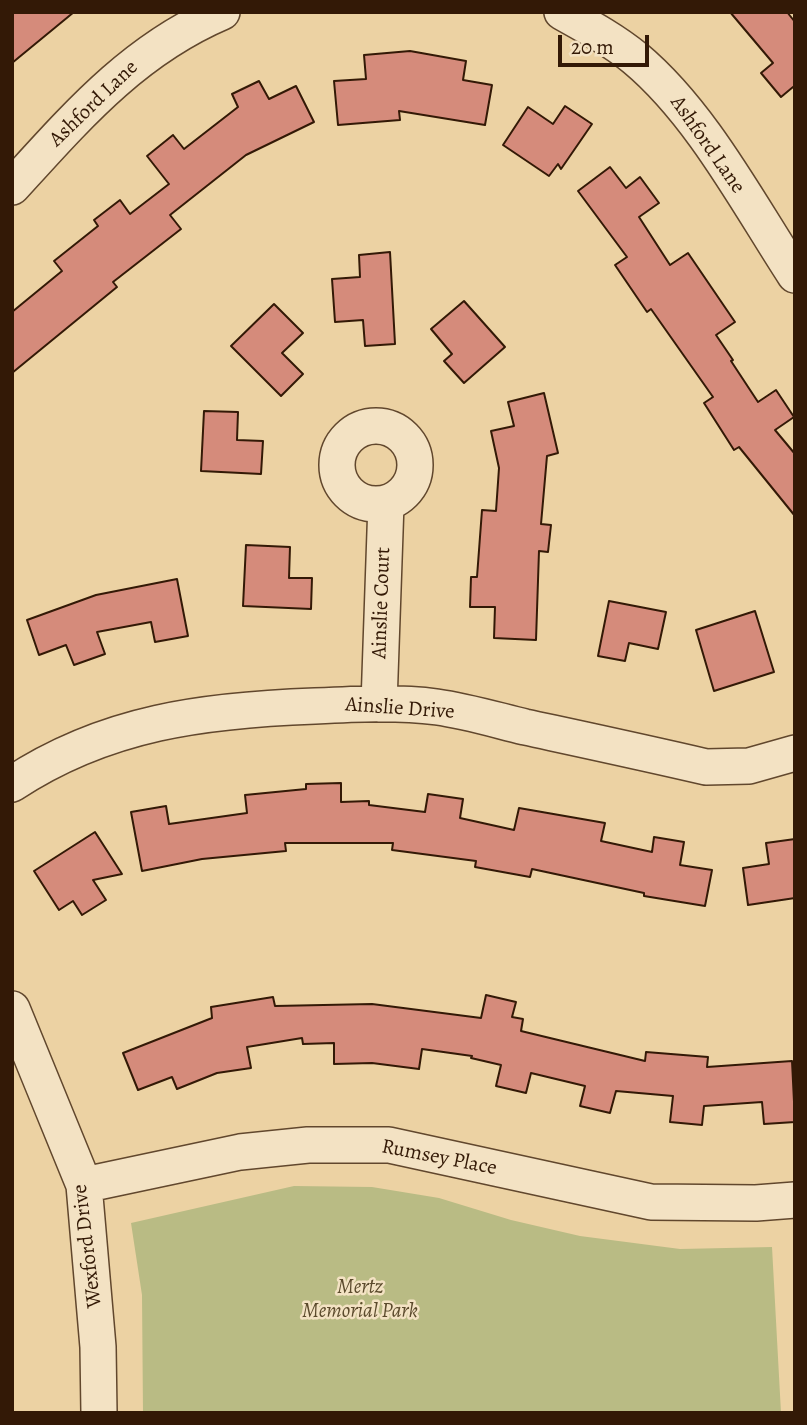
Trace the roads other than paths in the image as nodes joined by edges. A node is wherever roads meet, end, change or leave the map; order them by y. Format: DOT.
graph roads {
  1 [pos="222,12"];
  2 [pos="562,12"];
  3 [pos="12,187"];
  4 [pos="795,275"];
  5 [pos="386,503"];
  6 [pos="379,704"];
  7 [pos="795,753"];
  8 [pos="12,784"];
  9 [pos="12,1009"];
  10 [pos="84,1185"];
  11 [pos="795,1200"];
  12 [pos="99,1413"];
  1 -- 3 [label="street, Ashford Lane"];
  2 -- 4 [label="street, Ashford Lane"];
  5 -- 6 [label="street, Ainslie Court"];
  6 -- 7 [label="street, Ainslie Drive"];
  6 -- 8 [label="street, Ainslie Drive"];
  9 -- 10 [label="street, Wexford Drive"];
  10 -- 11 [label="street, Rumsey Place"];
  10 -- 12 [label="street, Wexford Drive"];
}
